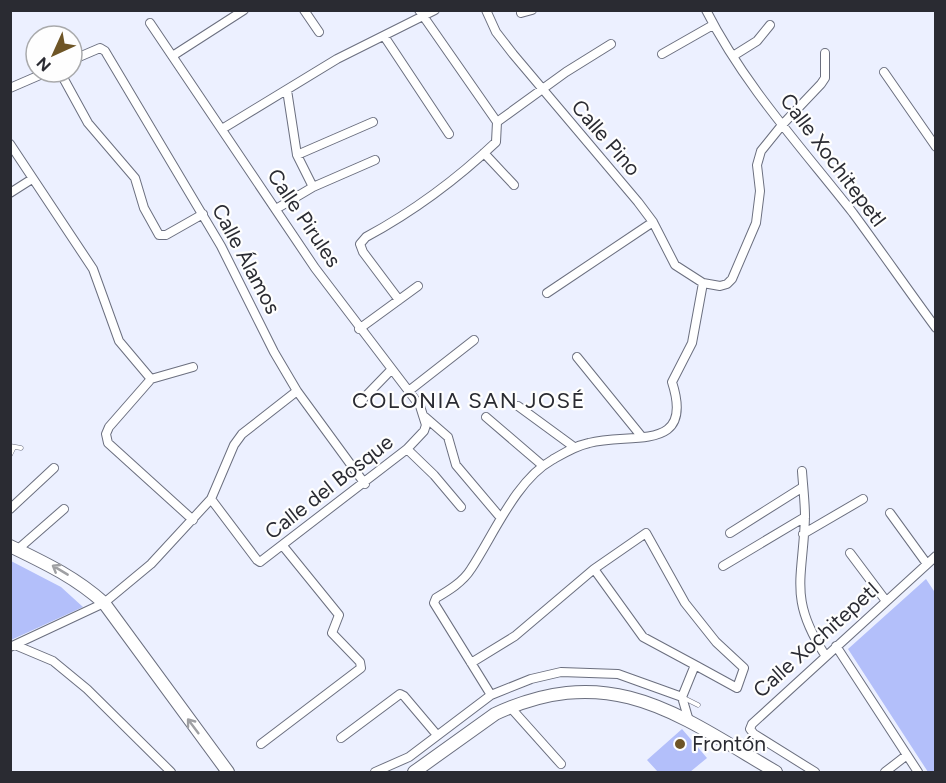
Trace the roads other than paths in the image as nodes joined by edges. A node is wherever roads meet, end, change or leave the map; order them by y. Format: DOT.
graph roads {
  1 [pos="244,10"];
  2 [pos="304,10"];
  3 [pos="435,10"];
  4 [pos="486,10"];
  5 [pos="531,10"];
  6 [pos="706,10"];
  7 [pos="521,13"];
  8 [pos="420,14"];
  9 [pos="150,23"];
  10 [pos="713,25"];
  11 [pos="770,25"];
  12 [pos="319,32"];
  13 [pos="384,36"];
  14 [pos="611,45"];
  15 [pos="825,53"];
  16 [pos="662,54"];
  17 [pos="84,55"];
  18 [pos="174,55"];
  19 [pos="733,56"];
  20 [pos="884,72"];
  21 [pos="24,82"];
  22 [pos="67,84"];
  23 [pos="10,88"];
  24 [pos="542,89"];
  25 [pos="287,90"];
  26 [pos="373,122"];
  27 [pos="497,122"];
  28 [pos="782,125"];
  29 [pos="222,129"];
  30 [pos="449,135"];
  31 [pos="10,144"];
  32 [pos="936,147"];
  33 [pos="484,153"];
  34 [pos="297,155"];
  35 [pos="375,160"];
  36 [pos="32,179"];
  37 [pos="514,185"];
  38 [pos="313,187"];
  39 [pos="10,193"];
  40 [pos="276,208"];
  41 [pos="203,214"];
  42 [pos="653,222"];
  43 [pos="703,283"];
  44 [pos="418,286"];
  45 [pos="547,293"];
  46 [pos="399,300"];
  47 [pos="936,328"];
  48 [pos="359,330"];
  49 [pos="474,340"];
  50 [pos="577,357"];
  51 [pos="193,367"];
  52 [pos="391,370"];
  53 [pos="151,380"];
  54 [pos="410,390"];
  55 [pos="297,391"];
  56 [pos="360,402"];
  57 [pos="518,406"];
  58 [pos="425,417"];
  59 [pos="486,417"];
  60 [pos="642,437"];
  61 [pos="12,447"];
  62 [pos="574,447"];
  63 [pos="21,448"];
  64 [pos="407,449"];
  65 [pos="10,455"];
  66 [pos="542,465"];
  67 [pos="54,468"];
  68 [pos="802,471"];
  69 [pos="365,484"];
  70 [pos="803,487"];
  71 [pos="211,499"];
  72 [pos="863,499"];
  73 [pos="461,507"];
  74 [pos="10,509"];
  75 [pos="64,509"];
  76 [pos="890,513"];
  77 [pos="500,517"];
  78 [pos="805,517"];
  79 [pos="193,520"];
  80 [pos="730,533"];
  81 [pos="803,534"];
  82 [pos="284,546"];
  83 [pos="14,548"];
  84 [pos="850,553"];
  85 [pos="936,556"];
  86 [pos="927,564"];
  87 [pos="723,566"];
  88 [pos="594,569"];
  89 [pos="886,601"];
  90 [pos="104,603"];
  91 [pos="13,646"];
  92 [pos="836,646"];
  93 [pos="825,656"];
  94 [pos="471,663"];
  95 [pos="695,665"];
  96 [pos="491,696"];
  97 [pos="682,697"];
  98 [pos="698,705"];
  99 [pos="510,707"];
  100 [pos="689,721"];
  101 [pos="437,735"];
  102 [pos="341,738"];
  103 [pos="261,744"];
  104 [pos="907,755"];
  105 [pos="561,764"];
  106 [pos="171,772"];
  107 [pos="228,772"];
  108 [pos="375,772"];
  109 [pos="414,772"];
  110 [pos="777,772"];
  111 [pos="815,772"];
  112 [pos="885,772"];
  113 [pos="918,772"];
  1 -- 18 [label="street"];
  2 -- 12 [label="street"];
  3 -- 8 [label="street"];
  4 -- 24 [label="street, Calle Pino"];
  5 -- 7 [label="street"];
  6 -- 10 [label="street, Calle Xochitepetl"];
  8 -- 13 [label="street"];
  8 -- 27 [label="street"];
  9 -- 18 [label="street, Calle Pirules"];
  10 -- 16 [label="street"];
  10 -- 19 [label="street, Calle Xochitepetl"];
  11 -- 19 [label="street"];
  13 -- 25 [label="street"];
  13 -- 30 [label="street"];
  14 -- 24 [label="street"];
  15 -- 28 [label="street"];
  17 -- 41 [label="street, Calle Álamos"];
  18 -- 29 [label="street, Calle Pirules"];
  19 -- 28 [label="street, Calle Xochitepetl"];
  20 -- 32 [label="street"];
  21 -- 23 [label="street"];
  22 -- 41 [label="street"];
  24 -- 27 [label="street"];
  24 -- 42 [label="street, Calle Pino"];
  25 -- 29 [label="street"];
  25 -- 34 [label="street"];
  26 -- 34 [label="street"];
  27 -- 33 [label="street"];
  28 -- 43 [label="street"];
  28 -- 47 [label="street, Calle Xochitepetl"];
  29 -- 40 [label="street, Calle Pirules"];
  31 -- 36 [label="street"];
  33 -- 37 [label="street"];
  33 -- 46 [label="street"];
  34 -- 38 [label="street"];
  35 -- 38 [label="street"];
  36 -- 39 [label="street"];
  36 -- 53 [label="street"];
  38 -- 40 [label="street"];
  40 -- 48 [label="street, Calle Pirules"];
  41 -- 55 [label="street, Calle Álamos"];
  42 -- 43 [label="street, Calle Pino"];
  42 -- 45 [label="street"];
  43 -- 60 [label="street"];
  44 -- 46 [label="street"];
  46 -- 48 [label="street"];
  48 -- 52 [label="street, Calle Pirules"];
  49 -- 54 [label="street"];
  50 -- 60 [label="street"];
  51 -- 53 [label="street"];
  52 -- 54 [label="street, Calle Pirules"];
  52 -- 56 [label="street"];
  53 -- 79 [label="street"];
  54 -- 58 [label="street, Calle Pirules"];
  55 -- 69 [label="street, Calle Álamos"];
  55 -- 71 [label="street"];
  57 -- 62 [label="street"];
  58 -- 64 [label="street, Calle del Bosque"];
  58 -- 77 [label="street"];
  59 -- 66 [label="street"];
  60 -- 62 [label="street"];
  61 -- 63 [label="lane"];
  61 -- 65 [label="lane"];
  62 -- 66 [label="street"];
  64 -- 69 [label="street, Calle del Bosque"];
  64 -- 73 [label="street"];
  66 -- 77 [label="street"];
  67 -- 74 [label="street"];
  68 -- 70 [label="street"];
  69 -- 82 [label="street, Calle del Bosque"];
  70 -- 78 [label="street"];
  70 -- 80 [label="street"];
  71 -- 79 [label="street"];
  71 -- 82 [label="street, Calle del Bosque"];
  72 -- 81 [label="street"];
  75 -- 83 [label="street"];
  76 -- 86 [label="street"];
  77 -- 94 [label="street"];
  78 -- 81 [label="street"];
  78 -- 87 [label="street"];
  79 -- 90 [label="street"];
  81 -- 93 [label="street"];
  82 -- 103 [label="street"];
  90 -- 83 [label="street, one-way"];
  84 -- 89 [label="street"];
  85 -- 86 [label="street, Calle Xochitepetl"];
  86 -- 89 [label="street, Calle Xochitepetl"];
  88 -- 94 [label="street"];
  88 -- 95 [label="street"];
  88 -- 95 [label="street"];
  89 -- 92 [label="street, Calle Xochitepetl"];
  90 -- 91 [label="street"];
  107 -- 90 [label="street, one-way"];
  91 -- 106 [label="street"];
  92 -- 93 [label="street, Calle Xochitepetl"];
  92 -- 104 [label="street"];
  93 -- 111 [label="street, Calle Xochitepetl"];
  94 -- 96 [label="street"];
  95 -- 97 [label="street"];
  96 -- 97 [label="street"];
  96 -- 101 [label="street"];
  97 -- 98 [label="lane"];
  97 -- 100 [label="street"];
  99 -- 100 [label="street"];
  99 -- 105 [label="street"];
  99 -- 109 [label="street"];
  100 -- 110 [label="street"];
  101 -- 102 [label="street"];
  101 -- 108 [label="street"];
  104 -- 112 [label="street"];
  104 -- 113 [label="street"];
}
